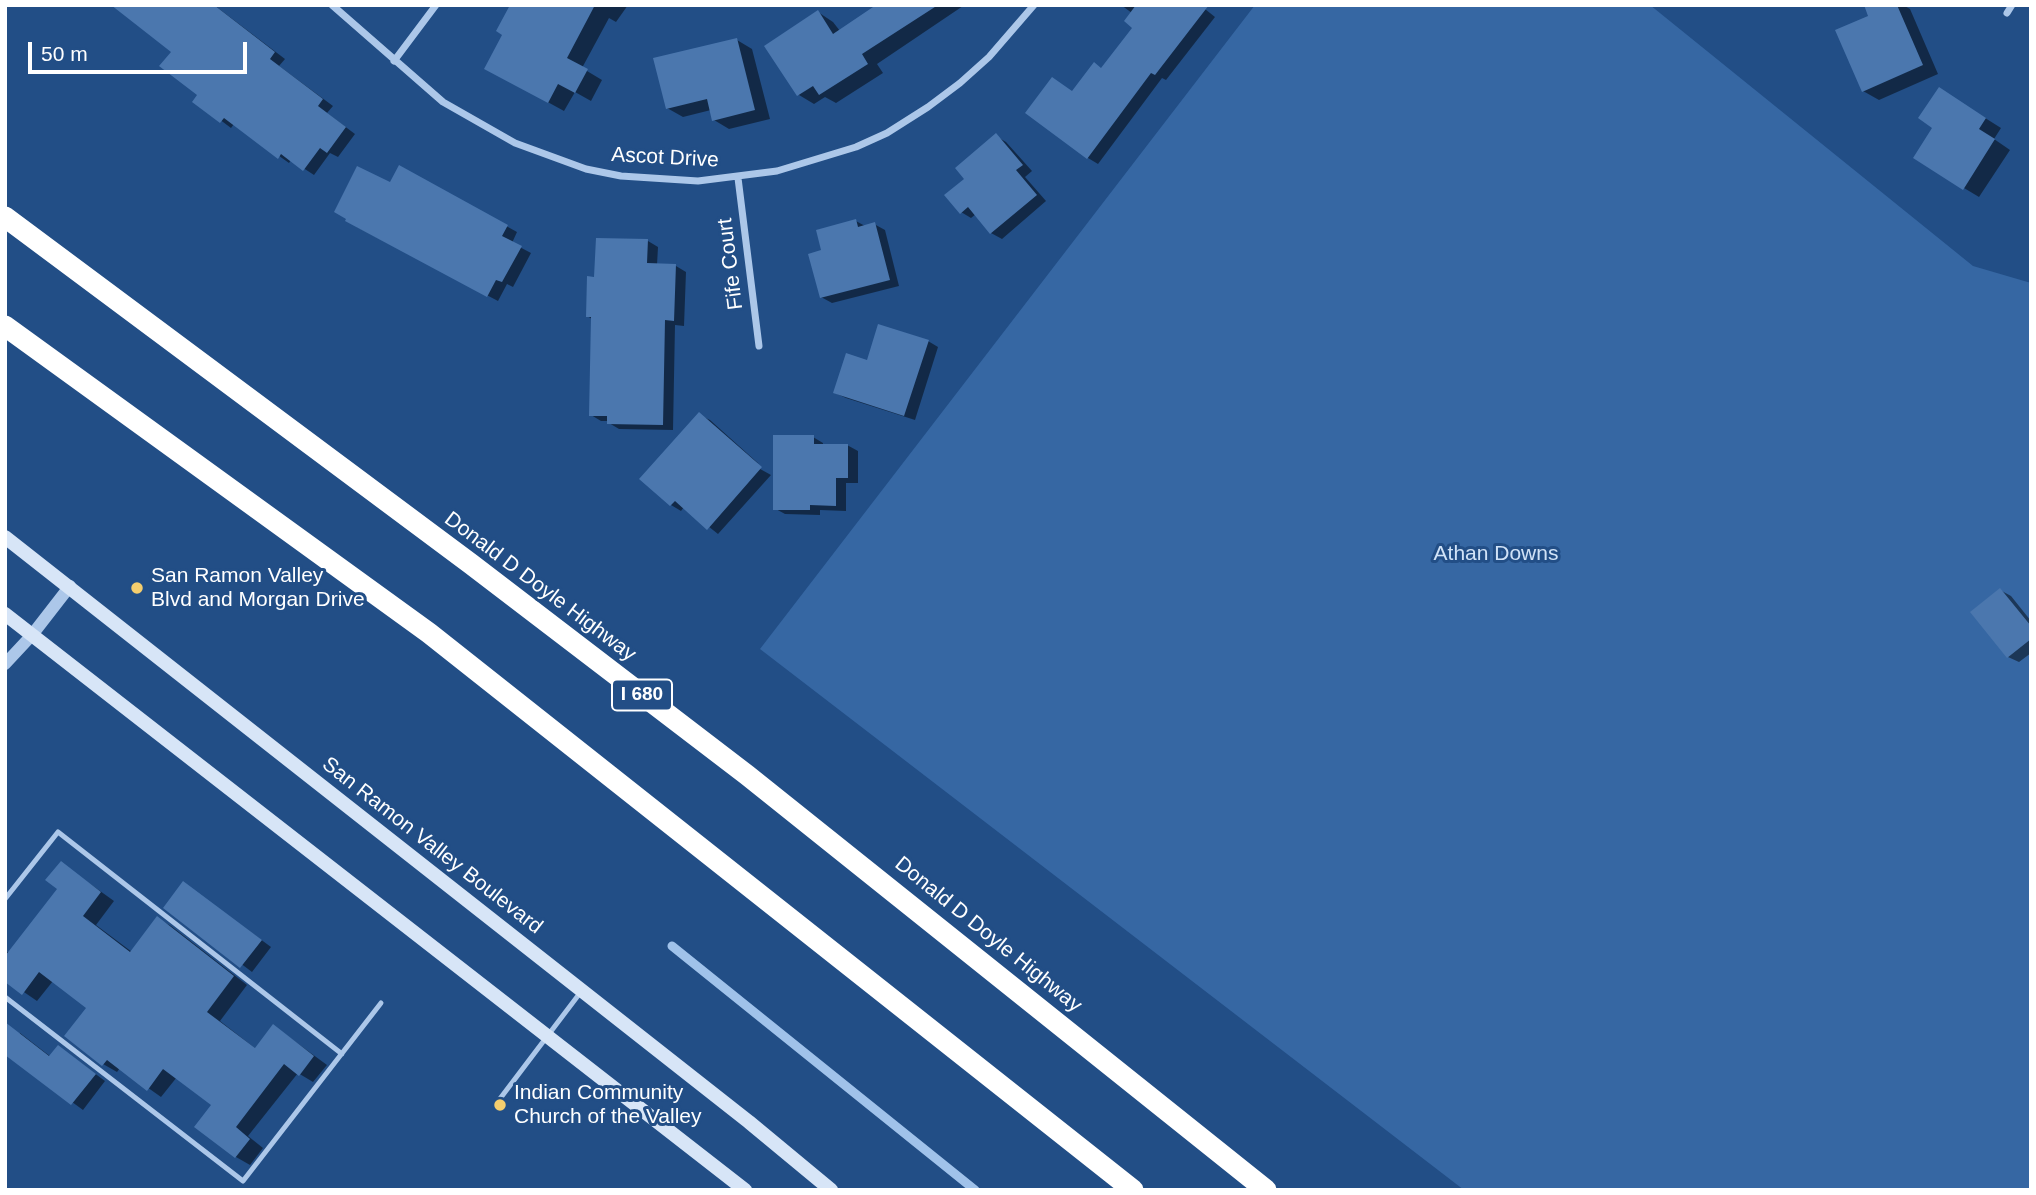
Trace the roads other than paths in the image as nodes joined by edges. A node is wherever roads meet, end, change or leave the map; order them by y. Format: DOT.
graph roads {
  1 [pos="332,5"];
  2 [pos="436,5"];
  3 [pos="1034,5"];
  4 [pos="2012,5"];
  5 [pos="2007,13"];
  6 [pos="394,61"];
  7 [pos="738,178"];
  8 [pos="5,217"];
  9 [pos="5,326"];
  10 [pos="759,346"];
  11 [pos="5,537"];
  12 [pos="70,586"];
  13 [pos="5,614"];
  14 [pos="32,635"];
  15 [pos="5,664"];
  16 [pos="5,899"];
  17 [pos="582,990"];
  18 [pos="5,997"];
  19 [pos="381,1003"];
  20 [pos="547,1034"];
  21 [pos="342,1054"];
  22 [pos="499,1100"];
  23 [pos="745,1190"];
  24 [pos="831,1190"];
  25 [pos="1133,1190"];
  26 [pos="1265,1190"];
  1 -- 6 [label="street, Ascot Drive"];
  2 -- 6 [label="street"];
  3 -- 7 [label="street, Ascot Drive"];
  4 -- 5 [label="street"];
  6 -- 7 [label="street, Ascot Drive"];
  7 -- 10 [label="street, Fife Court"];
  8 -- 26 [label="highway, Donald D Doyle Highway / I 680"];
  9 -- 25 [label="highway"];
  11 -- 12 [label="main road, San Ramon Valley Boulevard"];
  12 -- 14 [label="street"];
  12 -- 17 [label="main road, San Ramon Valley Boulevard"];
  13 -- 14 [label="main road"];
  14 -- 15 [label="street"];
  14 -- 20 [label="main road"];
  16 -- 21 [label="lane"];
  17 -- 20 [label="lane"];
  17 -- 24 [label="main road, San Ramon Valley Boulevard"];
  18 -- 21 [label="lane"];
  19 -- 21 [label="lane"];
  20 -- 22 [label="lane"];
  20 -- 23 [label="main road"];
}
